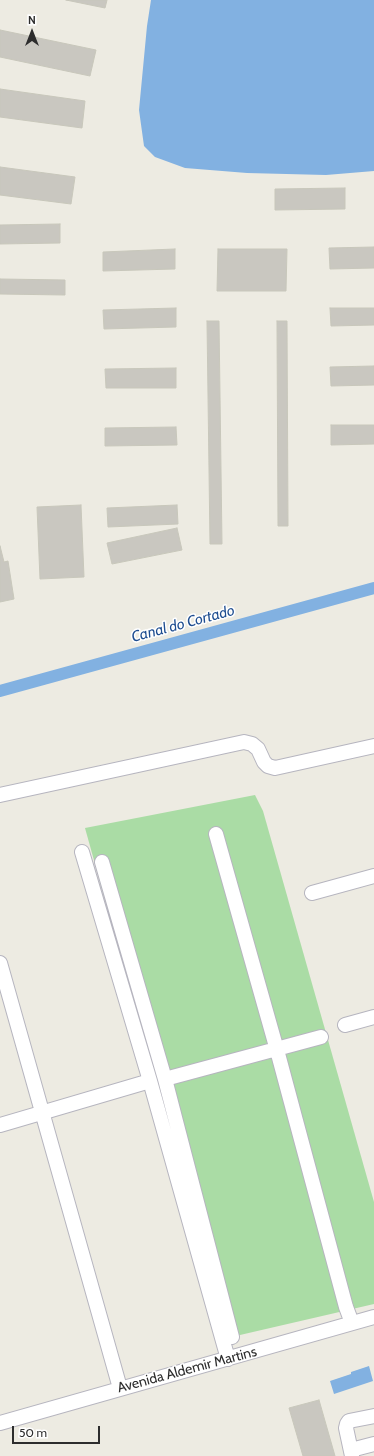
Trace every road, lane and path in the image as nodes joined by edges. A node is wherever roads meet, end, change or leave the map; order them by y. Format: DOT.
graph roads {
  1 [pos="374,746"];
  2 [pos="0,795"];
  3 [pos="216,834"];
  4 [pos="82,852"];
  5 [pos="102,862"];
  6 [pos="374,876"];
  7 [pos="312,893"];
  8 [pos="0,962"];
  9 [pos="374,1017"];
  10 [pos="345,1025"];
  11 [pos="321,1038"];
  12 [pos="277,1050"];
  13 [pos="165,1079"];
  14 [pos="150,1080"];
  15 [pos="43,1112"];
  16 [pos="0,1125"];
  17 [pos="374,1317"];
  18 [pos="352,1323"];
  19 [pos="232,1337"];
  20 [pos="228,1359"];
  21 [pos="120,1388"];
  22 [pos="374,1416"];
  23 [pos="0,1423"];
  24 [pos="374,1444"];
  25 [pos="352,1453"];
  1 -- 2 [label="street"];
  3 -- 12 [label="street"];
  4 -- 14 [label="street"];
  5 -- 13 [label="street"];
  6 -- 7 [label="street"];
  8 -- 15 [label="street"];
  9 -- 10 [label="street"];
  11 -- 12 [label="street"];
  12 -- 13 [label="street"];
  12 -- 18 [label="street"];
  13 -- 19 [label="street"];
  14 -- 15 [label="street"];
  14 -- 20 [label="street"];
  15 -- 16 [label="street"];
  15 -- 21 [label="street"];
  17 -- 18 [label="street, Avenida Aldemir Martins"];
  18 -- 20 [label="street, Avenida Aldemir Martins"];
  20 -- 21 [label="street, Avenida Aldemir Martins"];
  21 -- 23 [label="street, Avenida Aldemir Martins"];
  22 -- 25 [label="street"];
  24 -- 25 [label="street"];
}
